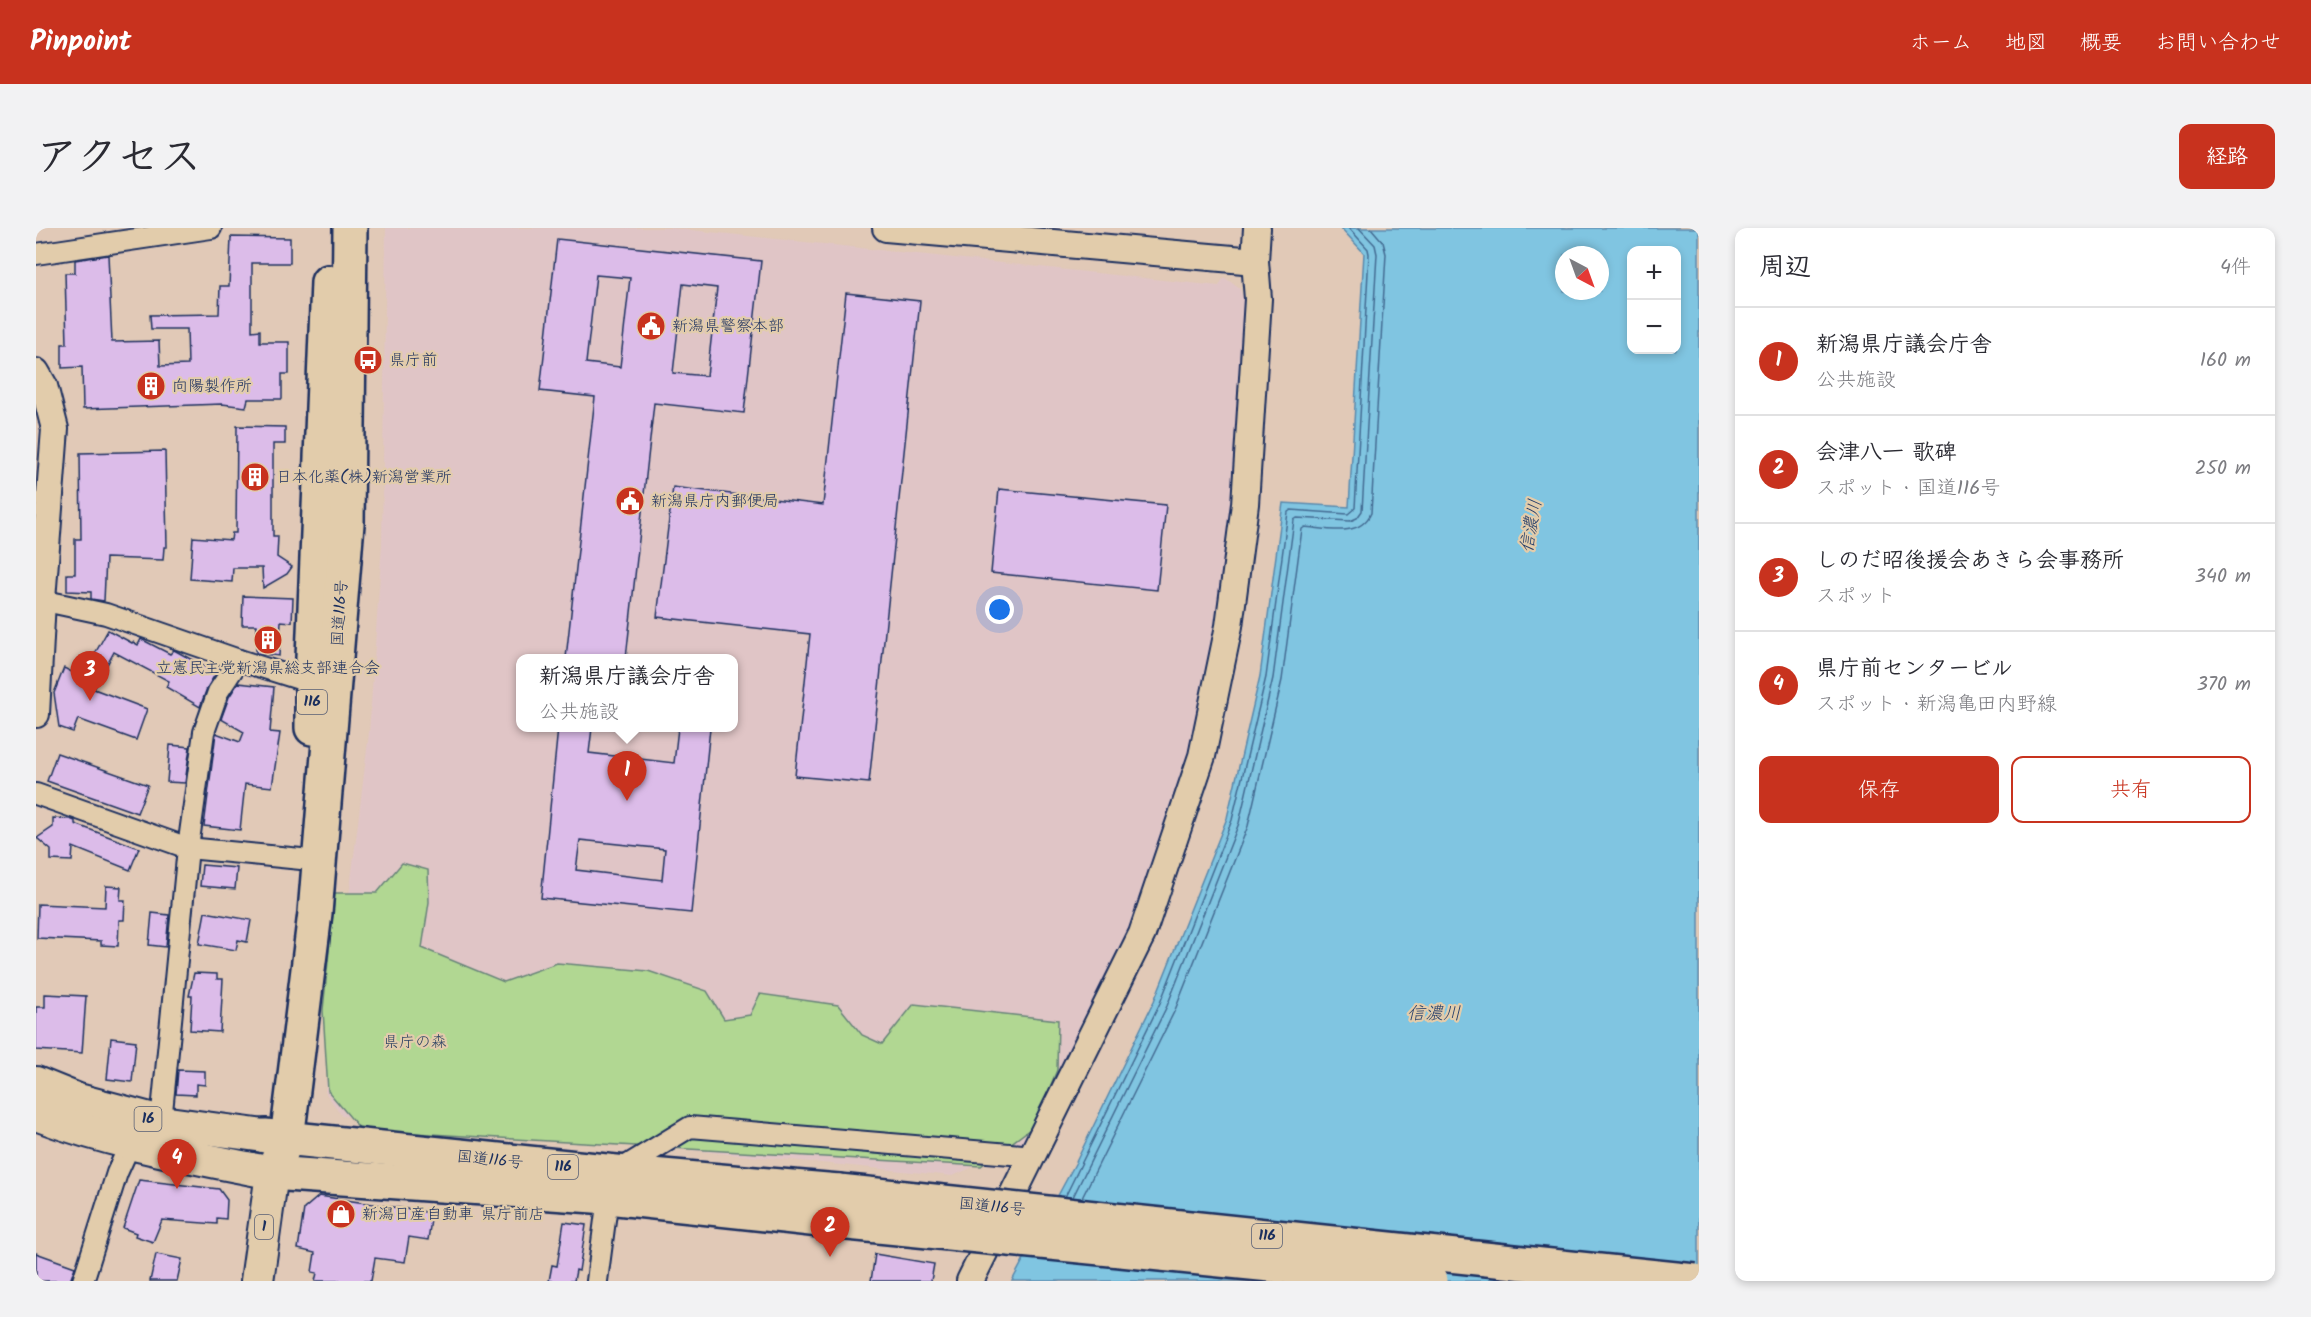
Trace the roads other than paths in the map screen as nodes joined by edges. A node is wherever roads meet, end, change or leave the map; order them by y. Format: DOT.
graph roads {
  1 [pos="211,228"];
  2 [pos="331,228"];
  3 [pos="350,228"];
  4 [pos="886,228"];
  5 [pos="1257,228"];
  6 [pos="36,254"];
  7 [pos="1256,261"];
  8 [pos="36,372"];
  9 [pos="39,600"];
  10 [pos="239,660"];
  11 [pos="312,683"];
  12 [pos="36,714"];
  13 [pos="36,794"];
  14 [pos="188,848"];
  15 [pos="301,859"];
  16 [pos="36,1083"];
  17 [pos="36,1114"];
  18 [pos="161,1122"];
  19 [pos="276,1138"];
  20 [pos="130,1144"];
  21 [pos="1034,1156"];
  22 [pos="272,1173"];
  23 [pos="612,1185"];
  24 [pos="838,1206"];
  25 [pos="83,1281"];
  26 [pos="257,1281"];
  27 [pos="597,1281"];
  28 [pos="970,1281"];
  29 [pos="1431,1281"];
  30 [pos="1695,1281"];
  1 -- 6 [label="street"];
  2 -- 11 [label="highway, 国道116号 / 116"];
  3 -- 19 [label="highway, 国道116号 / 116"];
  4 -- 7 [label="street"];
  5 -- 7 [label="street"];
  7 -- 21 [label="street"];
  8 -- 9 [label="street"];
  9 -- 10 [label="street"];
  9 -- 12 [label="street"];
  10 -- 11 [label="street"];
  10 -- 14 [label="street"];
  11 -- 15 [label="highway, 国道116号 / 116"];
  13 -- 14 [label="street"];
  14 -- 15 [label="street"];
  14 -- 18 [label="street"];
  15 -- 19 [label="highway, 国道116号 / 116"];
  16 -- 18 [label="main road, 16"];
  17 -- 20 [label="main road, 16"];
  18 -- 19 [label="main road, 16"];
  19 -- 22 [label="highway, 国道116号 / 116"];
  19 -- 23 [label="highway, 国道116号 / 116"];
  20 -- 22 [label="main road, 16"];
  20 -- 25 [label="street"];
  21 -- 23 [label="street"];
  21 -- 28 [label="street"];
  22 -- 23 [label="highway, 国道116号 / 116"];
  22 -- 26 [label="main road, 1"];
  23 -- 24 [label="highway, 国道116号 / 116"];
  23 -- 27 [label="street"];
  24 -- 29 [label="highway, 国道116号 / 116, bridge"];
  24 -- 30 [label="highway, 国道116号 / 116, bridge"];
}
